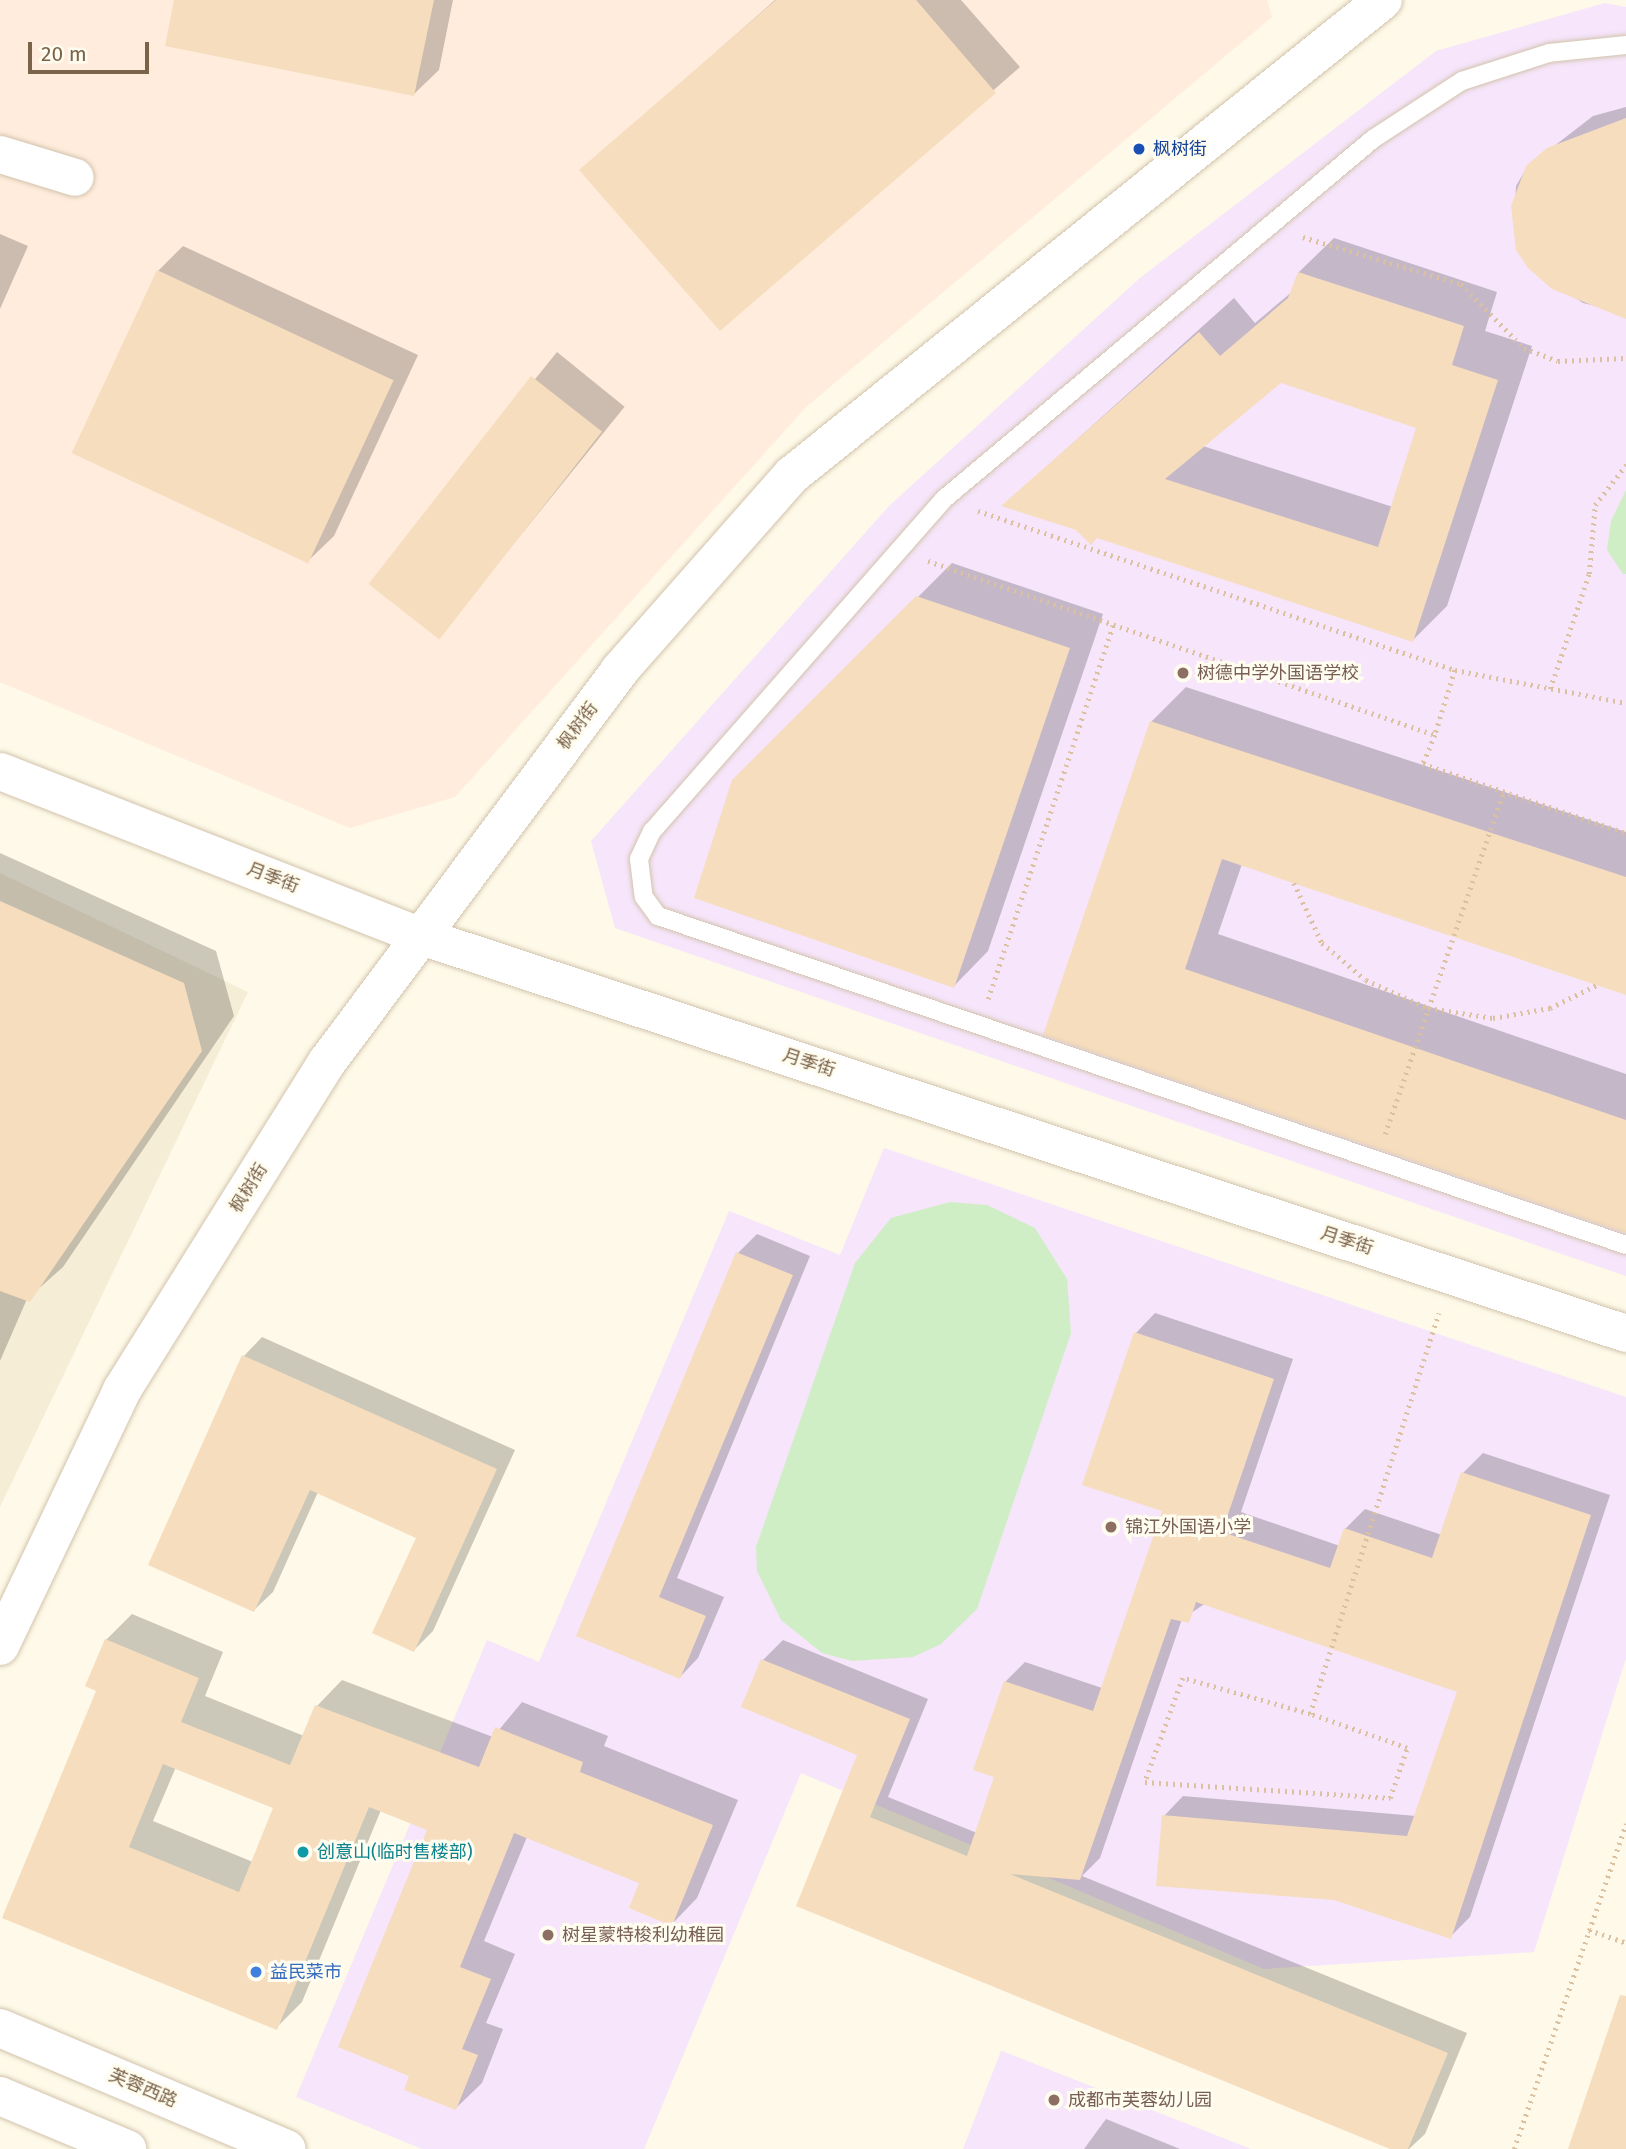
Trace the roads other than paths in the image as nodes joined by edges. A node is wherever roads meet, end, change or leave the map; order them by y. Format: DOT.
graph roads {
  1 [pos="1384,0"];
  2 [pos="1626,46"];
  3 [pos="0,154"];
  4 [pos="75,177"];
  5 [pos="0,771"];
  6 [pos="421,936"];
  7 [pos="1626,1245"];
  8 [pos="1626,1334"];
  9 [pos="0,1646"];
  10 [pos="0,2028"];
  11 [pos="0,2096"];
  12 [pos="127,2149"];
  13 [pos="286,2149"];
  1 -- 6 [label="street, 枫树街"];
  2 -- 7 [label="lane"];
  3 -- 4 [label="street"];
  5 -- 6 [label="street, 月季街"];
  6 -- 8 [label="street, 月季街"];
  6 -- 9 [label="street, 枫树街"];
  10 -- 13 [label="street, 芙蓉西路"];
  11 -- 12 [label="street"];
}
